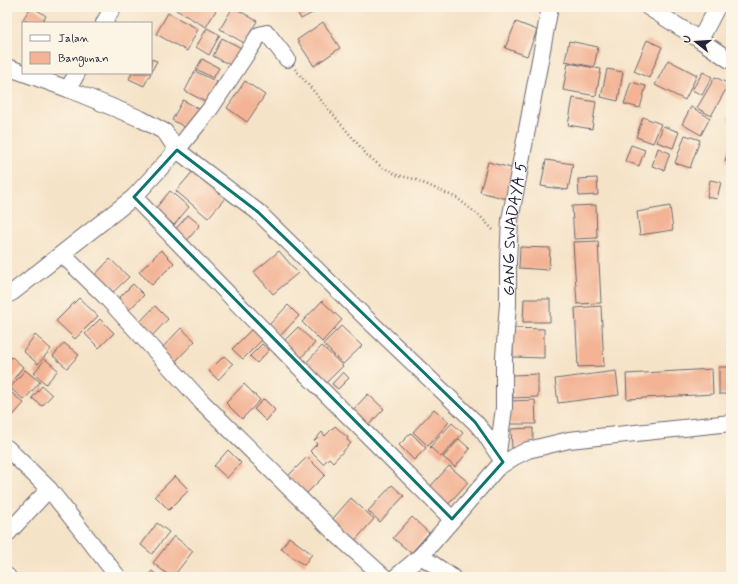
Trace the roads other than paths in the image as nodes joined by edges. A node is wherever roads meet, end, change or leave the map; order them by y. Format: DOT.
graph roads {
  1 [pos="113,7"];
  2 [pos="550,7"];
  3 [pos="648,7"];
  4 [pos="717,7"];
  5 [pos="105,22"];
  6 [pos="700,40"];
  7 [pos="287,59"];
  8 [pos="731,61"];
  9 [pos="7,67"];
  10 [pos="22,72"];
  11 [pos="26,74"];
  12 [pos="76,74"];
  13 [pos="68,89"];
  14 [pos="177,150"];
  15 [pos="134,197"];
  16 [pos="62,254"];
  17 [pos="7,295"];
  18 [pos="731,423"];
  19 [pos="7,448"];
  20 [pos="501,458"];
  21 [pos="49,489"];
  22 [pos="452,519"];
  23 [pos="7,534"];
  24 [pos="422,556"];
  25 [pos="118,577"];
  26 [pos="384,577"];
  27 [pos="396,577"];
  28 [pos="452,577"];
  1 -- 5 [label="street"];
  2 -- 20 [label="street, GANG SWADAYA 5"];
  3 -- 6 [label="street"];
  4 -- 6 [label="street"];
  6 -- 8 [label="street"];
  7 -- 14 [label="street"];
  9 -- 10 [label="street"];
  11 -- 13 [label="street"];
  12 -- 13 [label="street"];
  13 -- 14 [label="street"];
  14 -- 15 [label="street"];
  14 -- 20 [label="street"];
  15 -- 16 [label="street"];
  15 -- 22 [label="street"];
  16 -- 17 [label="street"];
  16 -- 26 [label="street"];
  18 -- 20 [label="street"];
  19 -- 21 [label="street"];
  20 -- 22 [label="street"];
  21 -- 23 [label="street"];
  21 -- 25 [label="street"];
  22 -- 24 [label="street"];
  24 -- 27 [label="street"];
  24 -- 28 [label="street"];
}
